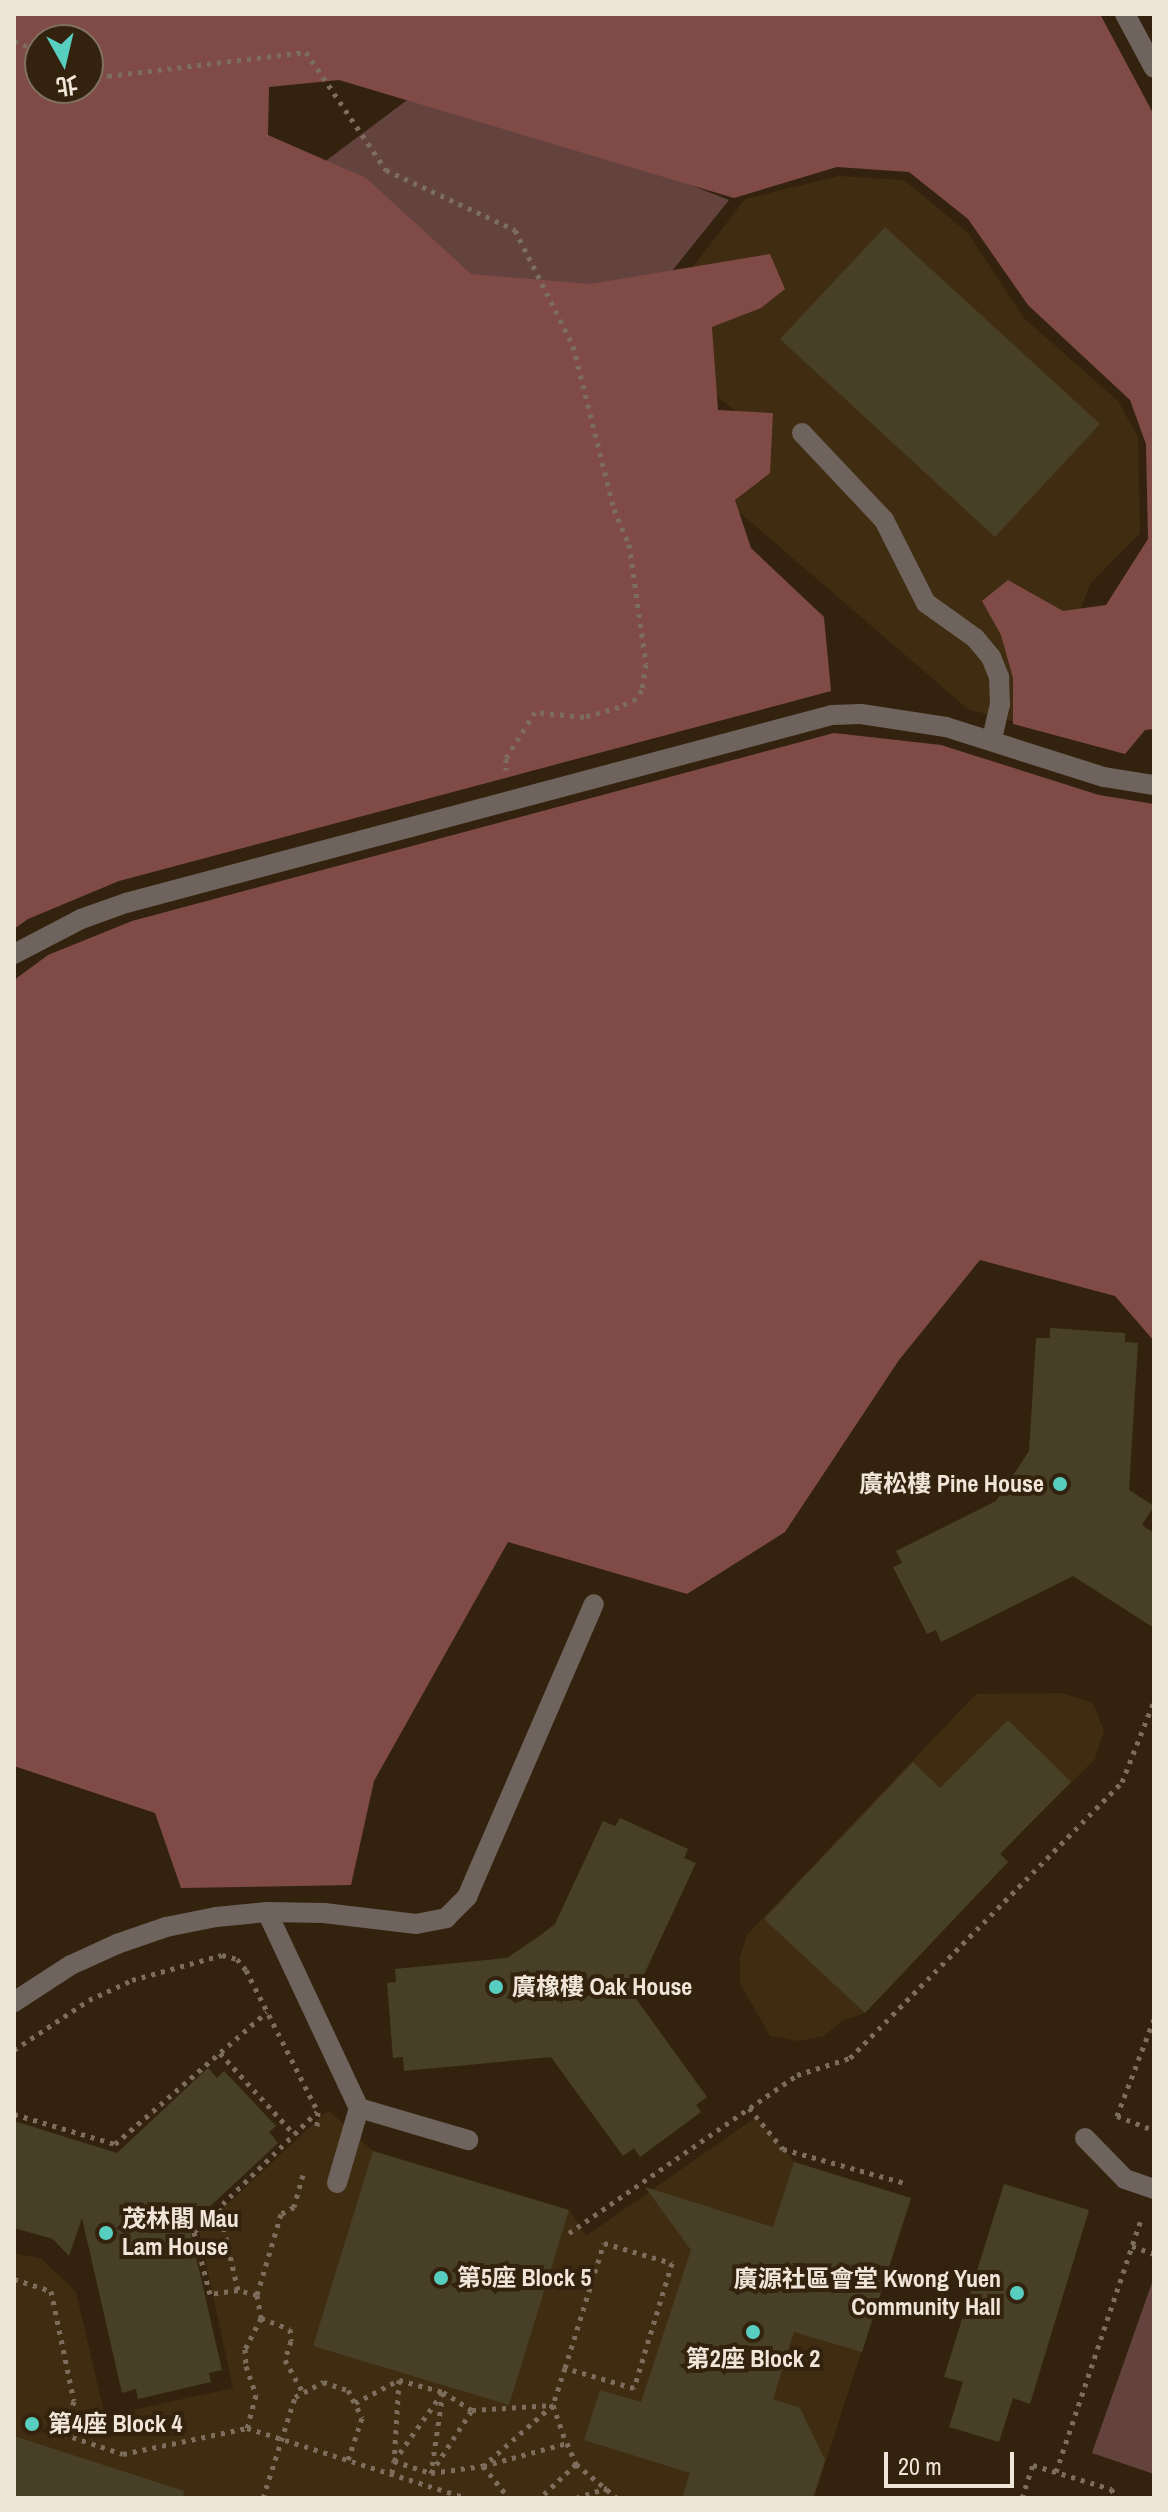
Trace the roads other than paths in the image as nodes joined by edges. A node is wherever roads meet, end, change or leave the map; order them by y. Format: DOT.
graph roads {
  1 [pos="1125,14"];
  2 [pos="1154,68"];
  3 [pos="802,433"];
  4 [pos="992,740"];
  5 [pos="1154,785"];
  6 [pos="14,954"];
  7 [pos="594,1604"];
  8 [pos="267,1912"];
  9 [pos="14,2002"];
  10 [pos="359,2108"];
  11 [pos="1085,2138"];
  12 [pos="468,2140"];
  13 [pos="337,2183"];
  14 [pos="1152,2189"];
  1 -- 2 [label="street"];
  3 -- 4 [label="street"];
  4 -- 5 [label="street"];
  4 -- 6 [label="street"];
  7 -- 8 [label="street"];
  8 -- 9 [label="street"];
  8 -- 10 [label="street"];
  10 -- 12 [label="street"];
  10 -- 13 [label="street"];
  11 -- 14 [label="street"];
}
